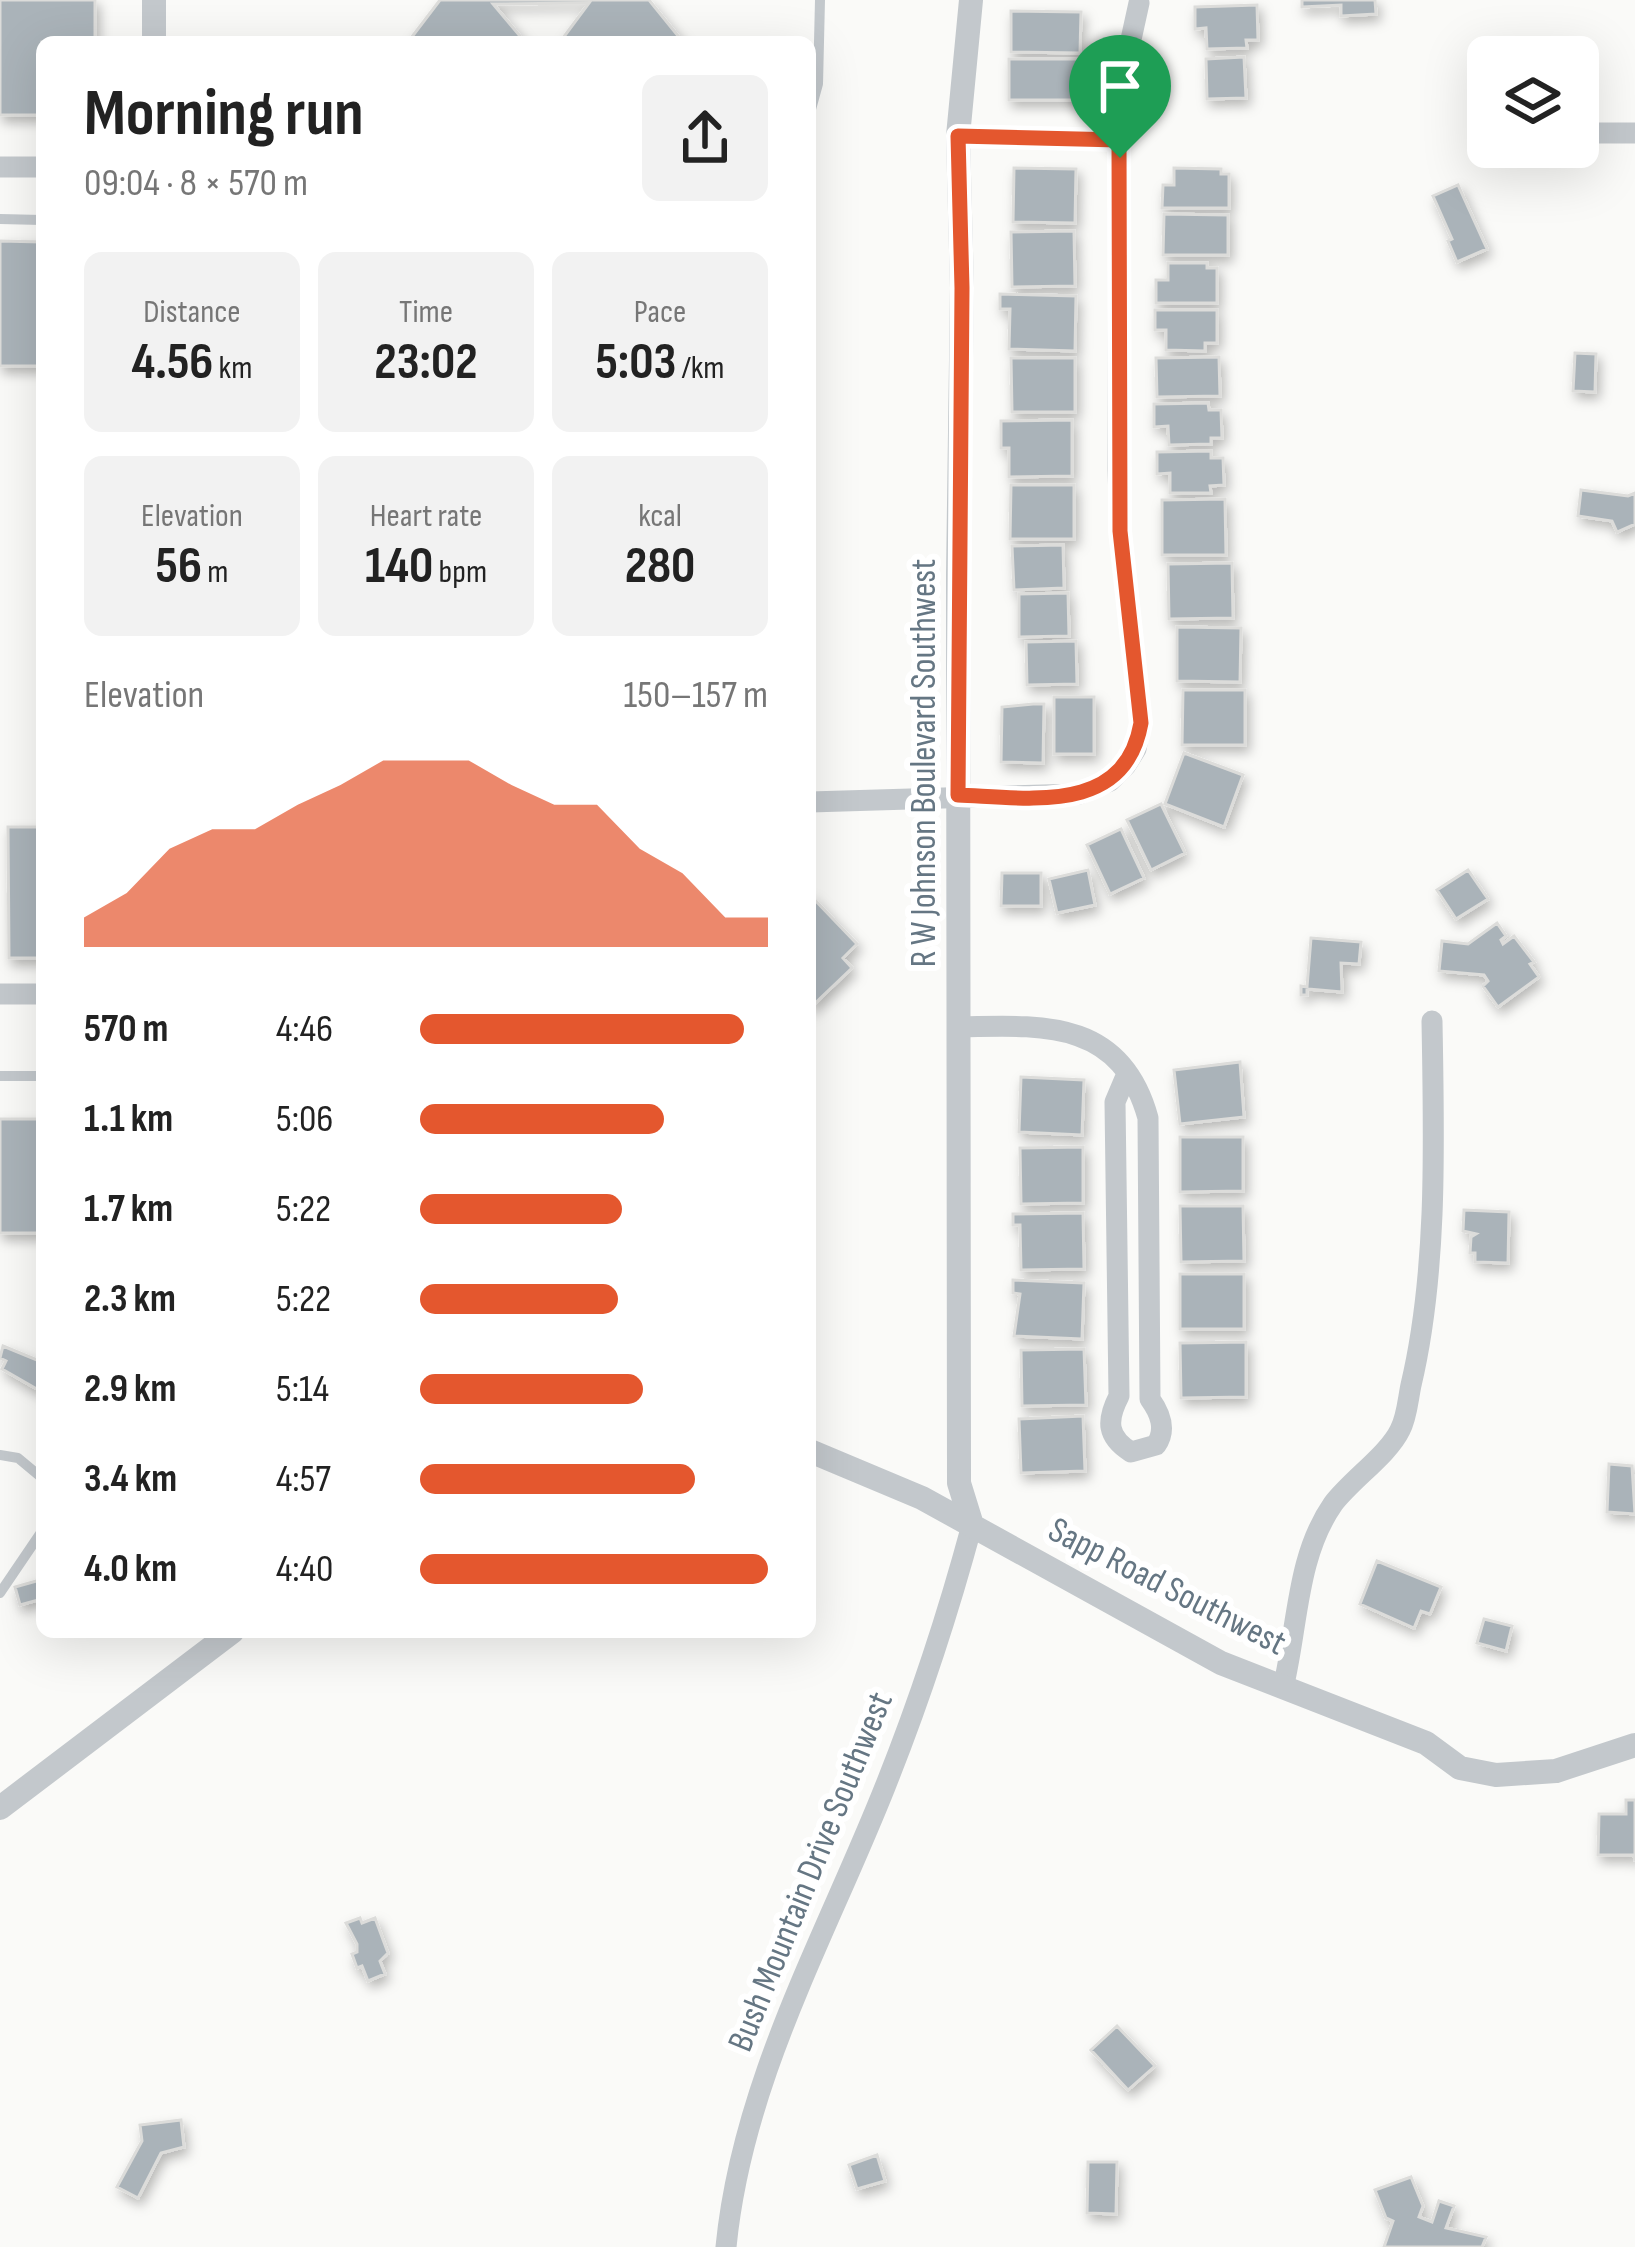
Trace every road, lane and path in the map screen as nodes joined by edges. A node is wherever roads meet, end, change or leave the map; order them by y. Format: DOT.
graph roads {
  1 [pos="154,0"];
  2 [pos="820,0"];
  3 [pos="971,0"];
  4 [pos="1139,3"];
  5 [pos="154,36"];
  6 [pos="816,91"];
  7 [pos="1599,133"];
  8 [pos="1635,133"];
  9 [pos="958,136"];
  10 [pos="1119,140"];
  11 [pos="0,167"];
  12 [pos="36,167"];
  13 [pos="0,219"];
  14 [pos="36,220"];
  15 [pos="958,795"];
  16 [pos="816,802"];
  17 [pos="0,994"];
  18 [pos="36,994"];
  19 [pos="1432,1021"];
  20 [pos="961,1028"];
  21 [pos="0,1076"];
  22 [pos="36,1076"];
  23 [pos="1126,1076"];
  24 [pos="816,1454"];
  25 [pos="0,1455"];
  26 [pos="36,1473"];
  27 [pos="972,1525"];
  28 [pos="36,1540"];
  29 [pos="0,1593"];
  30 [pos="224,1638"];
  31 [pos="1283,1688"];
  32 [pos="1635,1745"];
  33 [pos="0,1808"];
  34 [pos="726,2247"];
  1 -- 5 [label="street"];
  2 -- 6 [label="lane"];
  3 -- 9 [label="street, R W Johnson Boulevard Southwest"];
  4 -- 10 [label="street"];
  7 -- 8 [label="street"];
  9 -- 10 [label="street"];
  9 -- 15 [label="street, R W Johnson Boulevard Southwest"];
  10 -- 15 [label="street"];
  11 -- 12 [label="street"];
  13 -- 14 [label="lane"];
  15 -- 16 [label="street"];
  15 -- 20 [label="street, R W Johnson Boulevard Southwest"];
  17 -- 18 [label="street"];
  19 -- 31 [label="street"];
  20 -- 23 [label="street"];
  20 -- 27 [label="street, R W Johnson Boulevard Southwest"];
  21 -- 22 [label="lane"];
  23 -- 23 [label="street"];
  24 -- 27 [label="street, Sapp Road Southwest"];
  25 -- 26 [label="lane"];
  27 -- 31 [label="street, Sapp Road Southwest"];
  27 -- 34 [label="street, Bush Mountain Drive Southwest"];
  28 -- 29 [label="lane"];
  30 -- 33 [label="street"];
  31 -- 32 [label="street, Sapp Road Southwest"];
}
